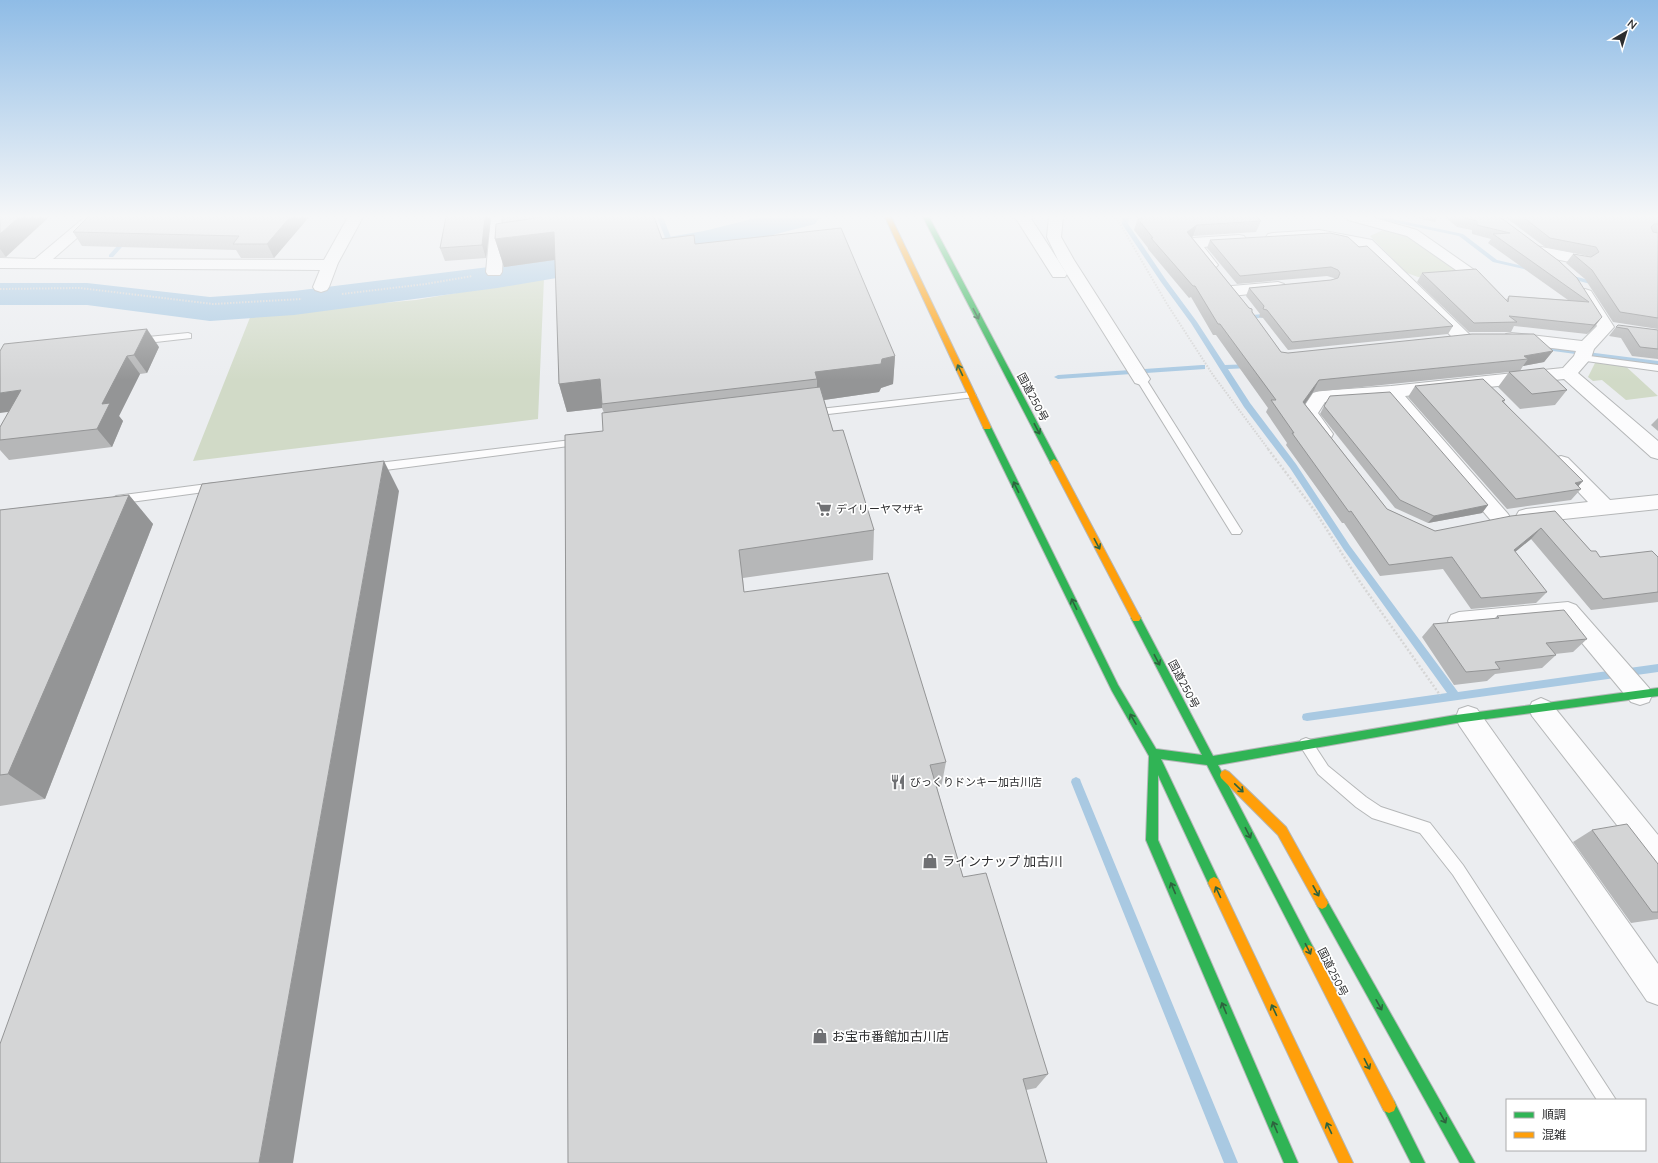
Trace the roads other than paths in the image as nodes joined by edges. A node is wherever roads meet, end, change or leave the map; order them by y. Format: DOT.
graph roads {
  1 [pos="327,271"];
  2 [pos="913,271"];
  3 [pos="954,271"];
  4 [pos="1058,271"];
  5 [pos="1074,271"];
  6 [pos="1216,271"];
  7 [pos="1400,271"];
  8 [pos="1468,271"];
  9 [pos="1472,274"];
  10 [pos="1578,283"];
  11 [pos="1295,285"];
  12 [pos="321,287"];
  13 [pos="188,336"];
  14 [pos="1480,339"];
  15 [pos="1440,341"];
  16 [pos="126,342"];
  17 [pos="1584,353"];
  18 [pos="1127,359"];
  19 [pos="1658,368"];
  20 [pos="1568,372"];
  21 [pos="1141,379"];
  22 [pos="1481,383"];
  23 [pos="1391,392"];
  24 [pos="971,394"];
  25 [pos="1498,400"];
  26 [pos="803,414"];
  27 [pos="588,441"];
  28 [pos="1549,450"];
  29 [pos="1337,451"];
  30 [pos="1658,452"];
  31 [pos="357,469"];
  32 [pos="224,486"];
  33 [pos="108,501"];
  34 [pos="1658,502"];
  35 [pos="1605,507"];
  36 [pos="1501,519"];
  37 [pos="1479,523"];
  38 [pos="1236,531"];
  39 [pos="1459,621"];
  40 [pos="1649,694"];
  41 [pos="1541,708"];
  42 [pos="1468,717"];
  43 [pos="1306,744"];
  44 [pos="1153,753"];
  45 [pos="1211,761"];
  46 [pos="1658,856"];
  47 [pos="1658,990"];
  48 [pos="1606,1099"];
  49 [pos="1291,1163"];
  50 [pos="1346,1163"];
  51 [pos="1418,1163"];
  52 [pos="1468,1163"];
  1 -- 12 [label="street"];
  24 -- 2 [label="main road, one-way"];
  3 -- 45 [label="main road, 国道250号, one-way"];
  4 -- 18 [label="street"];
  5 -- 18 [label="street"];
  6 -- 11 [label="street"];
  7 -- 14 [label="street"];
  8 -- 9 [label="street"];
  10 -- 17 [label="street"];
  13 -- 16 [label="lane"];
  14 -- 15 [label="street"];
  14 -- 17 [label="street"];
  17 -- 19 [label="lane"];
  17 -- 20 [label="street"];
  18 -- 21 [label="street"];
  20 -- 22 [label="street"];
  20 -- 30 [label="street"];
  21 -- 38 [label="lane"];
  22 -- 23 [label="street"];
  22 -- 25 [label="street"];
  23 -- 29 [label="street"];
  23 -- 36 [label="street"];
  24 -- 26 [label="lane"];
  44 -- 24 [label="main road, one-way"];
  27 -- 31 [label="lane"];
  28 -- 35 [label="street"];
  32 -- 33 [label="lane"];
  34 -- 35 [label="street"];
  35 -- 36 [label="street"];
  36 -- 37 [label="street"];
  39 -- 40 [label="street"];
  40 -- 41 [label="main road"];
  41 -- 42 [label="main road"];
  41 -- 46 [label="street"];
  42 -- 43 [label="main road"];
  42 -- 47 [label="street"];
  43 -- 45 [label="main road"];
  43 -- 48 [label="lane"];
  44 -- 45 [label="main road"];
  49 -- 44 [label="main road, one-way"];
  50 -- 44 [label="main road, one-way"];
  45 -- 51 [label="main road, 国道250号, one-way"];
  45 -- 52 [label="main road, one-way"];
}
